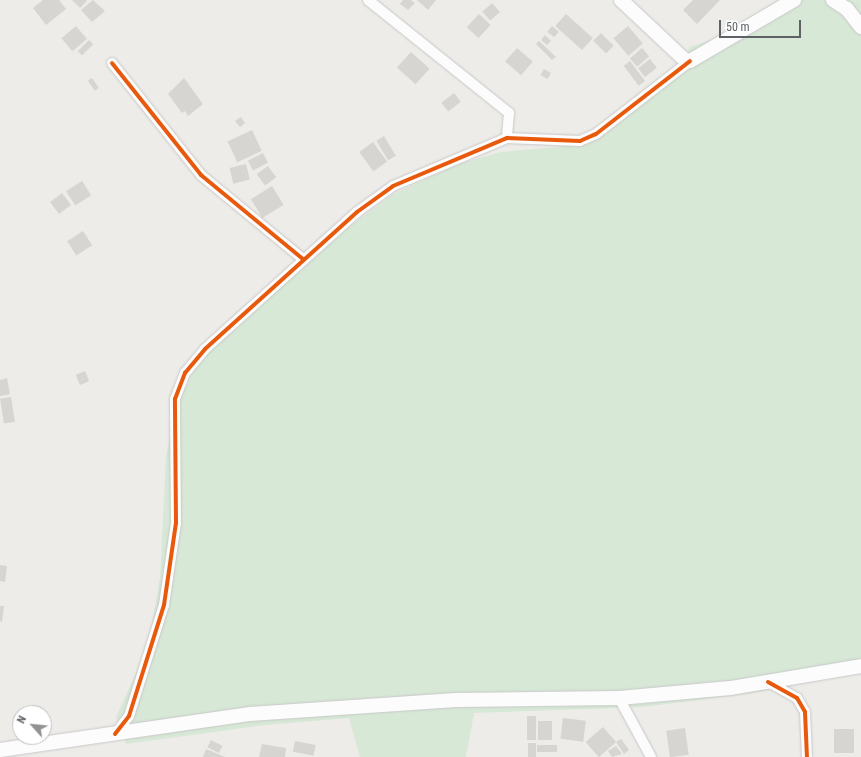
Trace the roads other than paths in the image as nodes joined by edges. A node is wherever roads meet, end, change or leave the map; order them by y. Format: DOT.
graph roads {
  1 [pos="368,0"];
  2 [pos="621,0"];
  3 [pos="794,0"];
  4 [pos="833,0"];
  5 [pos="861,27"];
  6 [pos="690,61"];
  7 [pos="112,63"];
  8 [pos="507,138"];
  9 [pos="303,259"];
  10 [pos="861,666"];
  11 [pos="768,682"];
  12 [pos="619,698"];
  13 [pos="115,734"];
  14 [pos="0,750"];
  15 [pos="651,757"];
  16 [pos="807,757"];
  1 -- 8 [label="street"];
  2 -- 6 [label="main road"];
  3 -- 6 [label="main road"];
  4 -- 5 [label="main road"];
  6 -- 8 [label="street"];
  7 -- 9 [label="street"];
  8 -- 9 [label="street"];
  9 -- 13 [label="street"];
  10 -- 11 [label="main road"];
  11 -- 12 [label="main road"];
  11 -- 16 [label="street"];
  12 -- 13 [label="main road"];
  12 -- 15 [label="street"];
  13 -- 14 [label="main road"];
}
